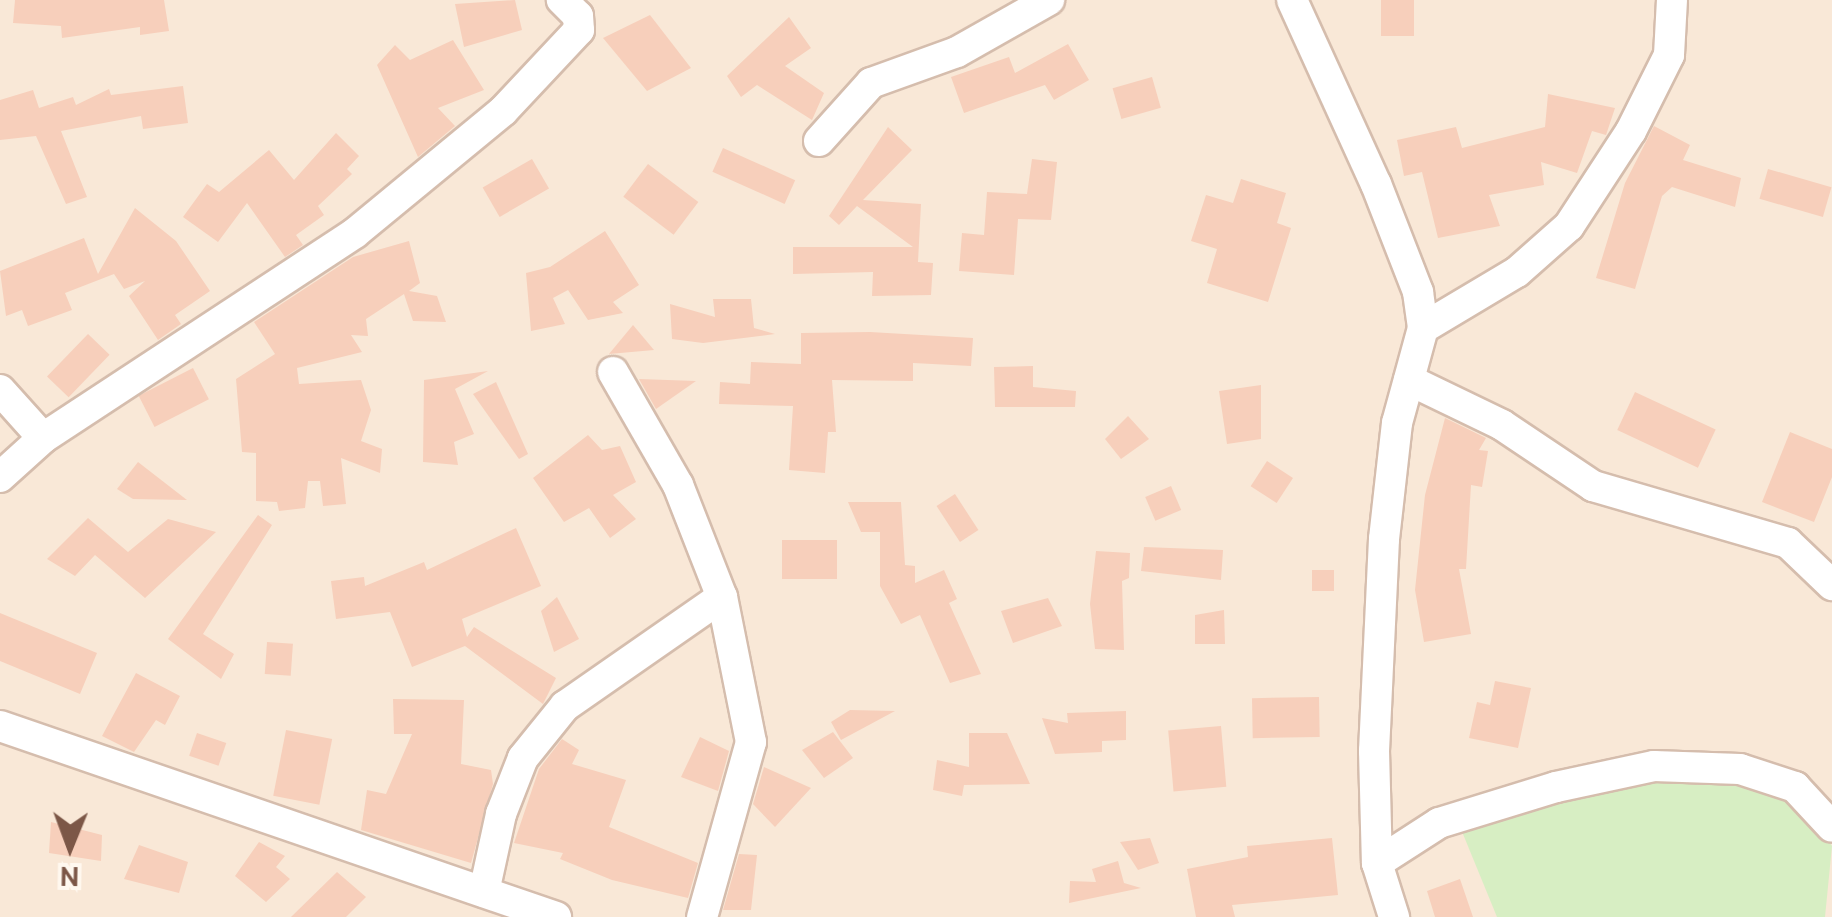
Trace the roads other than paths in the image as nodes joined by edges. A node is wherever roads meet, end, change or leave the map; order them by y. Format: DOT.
graph roads {
  1 [pos="562,0"];
  2 [pos="1049,0"];
  3 [pos="1292,0"];
  4 [pos="1672,0"];
  5 [pos="819,141"];
  6 [pos="1423,328"];
  7 [pos="614,372"];
  8 [pos="1409,380"];
  9 [pos="0,390"];
  10 [pos="43,438"];
  11 [pos="0,476"];
  12 [pos="1832,585"];
  13 [pos="722,598"];
  14 [pos="0,726"];
  15 [pos="1832,827"];
  16 [pos="1377,862"];
  17 [pos="484,892"];
  18 [pos="522,911"];
  19 [pos="556,917"];
  20 [pos="702,917"];
  21 [pos="1394,917"];
  1 -- 10 [label="street"];
  2 -- 5 [label="street"];
  3 -- 6 [label="street"];
  4 -- 6 [label="street"];
  6 -- 8 [label="street"];
  7 -- 13 [label="street"];
  8 -- 12 [label="street"];
  8 -- 16 [label="street"];
  9 -- 10 [label="street"];
  10 -- 11 [label="street"];
  13 -- 17 [label="street"];
  13 -- 20 [label="street"];
  14 -- 17 [label="street"];
  15 -- 16 [label="street"];
  16 -- 21 [label="street"];
  17 -- 18 [label="street"];
  18 -- 19 [label="street"];
}
